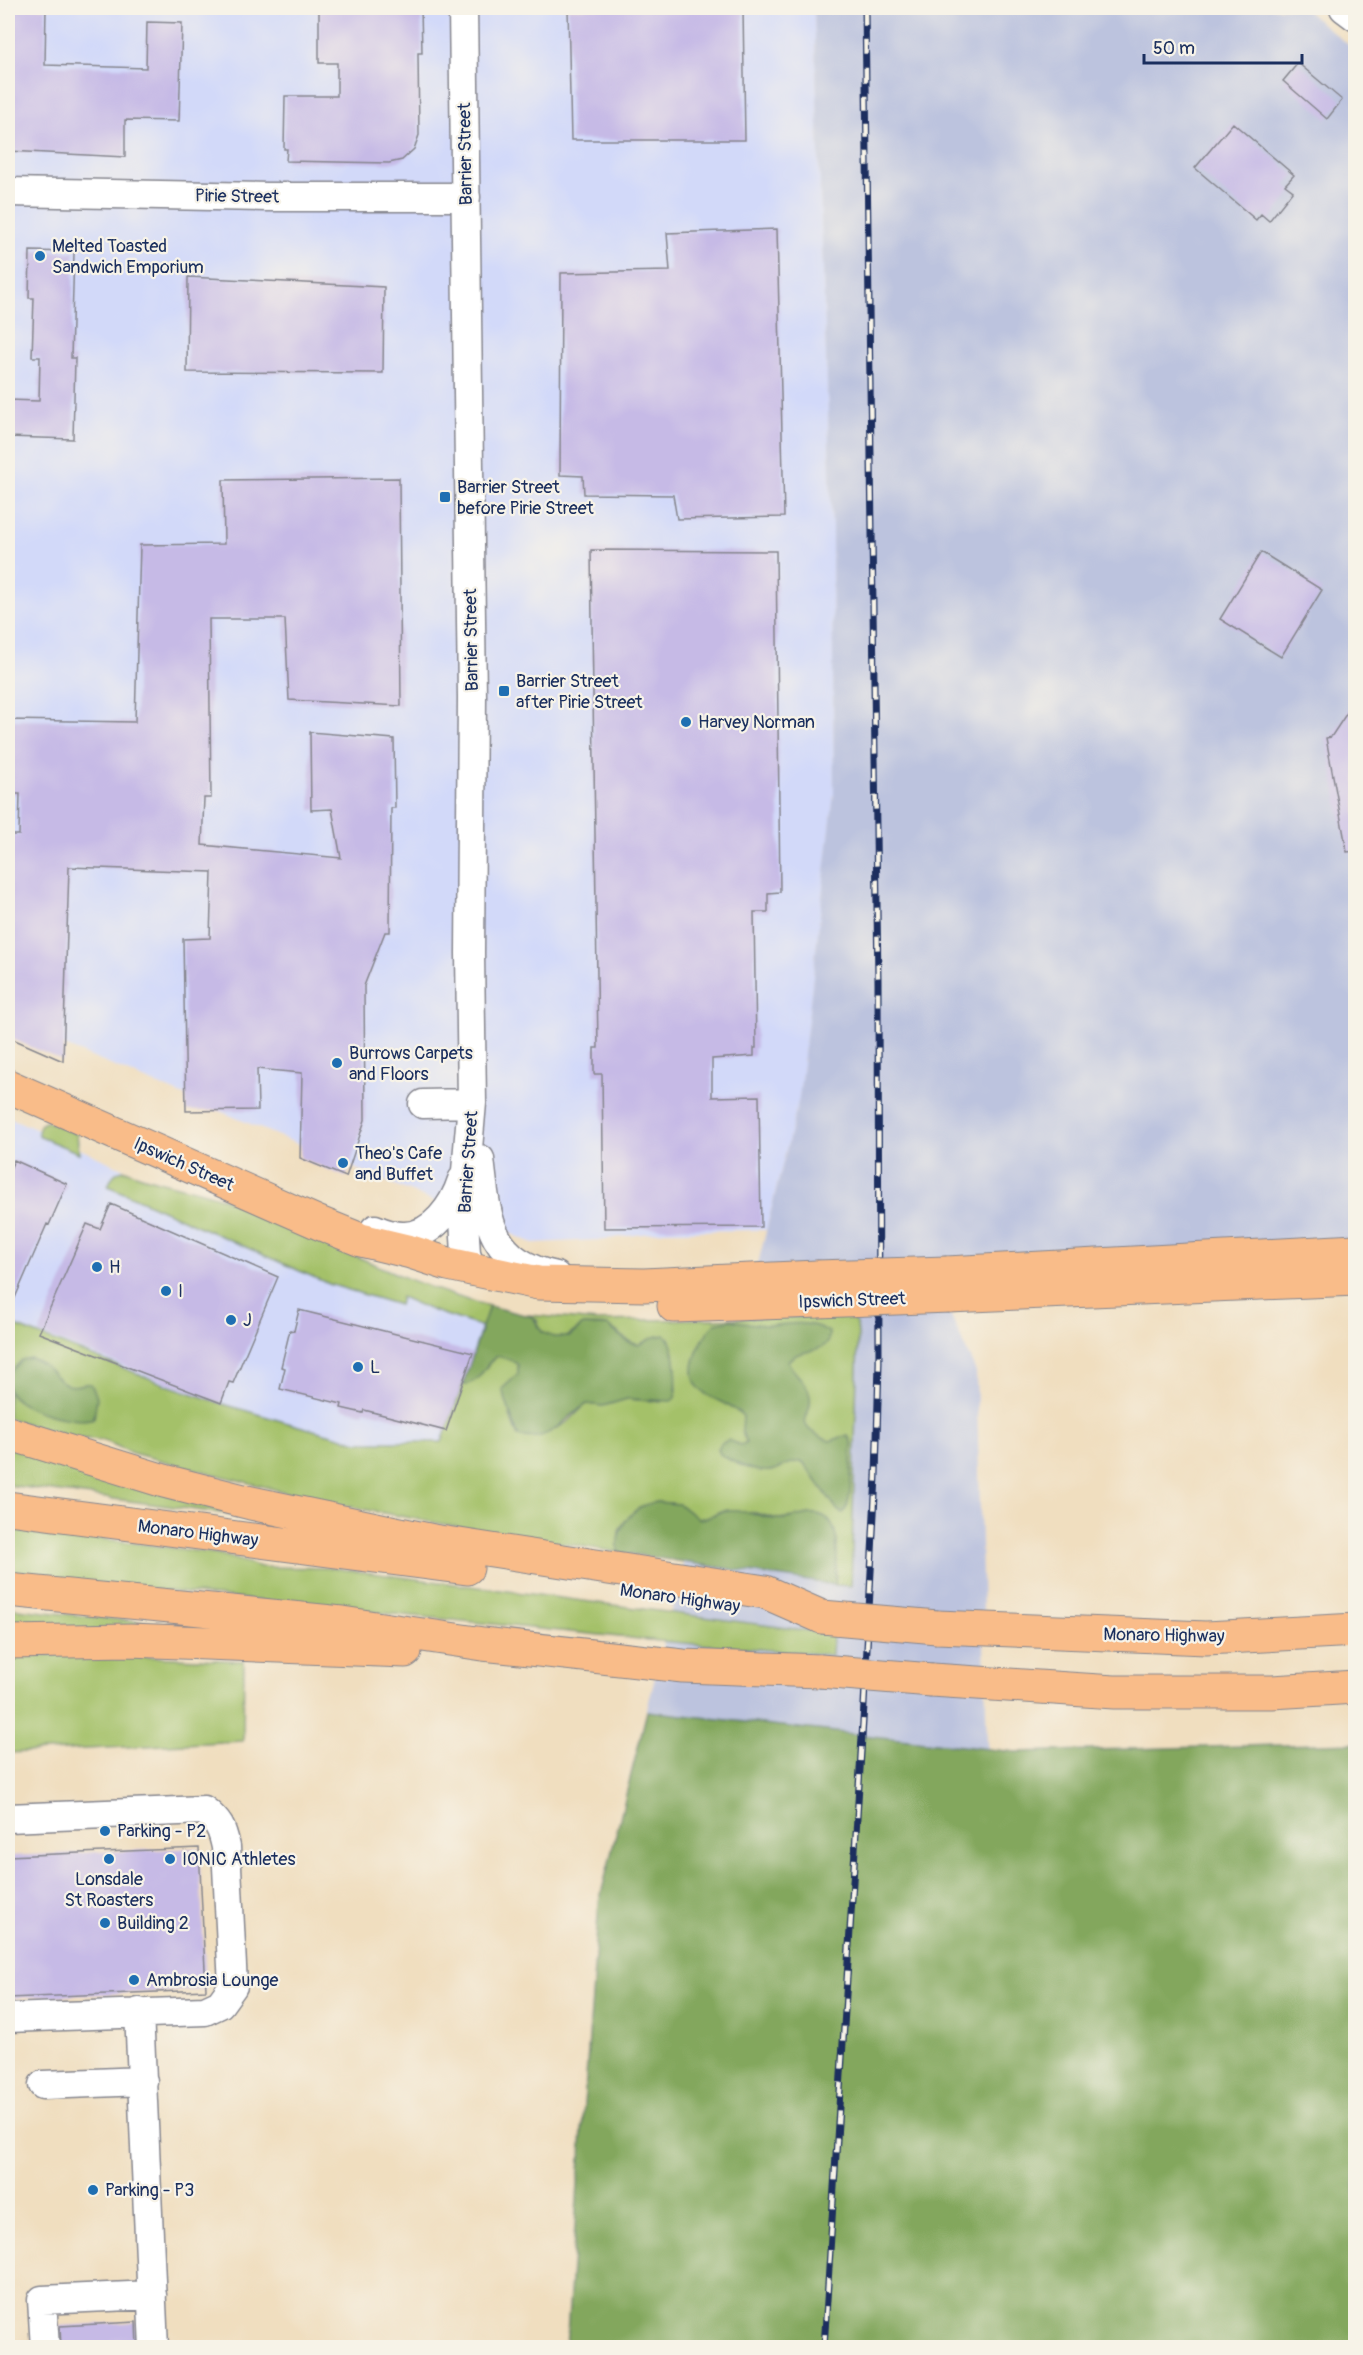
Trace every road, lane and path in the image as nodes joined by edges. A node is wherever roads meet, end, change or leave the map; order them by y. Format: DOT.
graph roads {
  1 [pos="463,8"];
  2 [pos="1344,8"];
  3 [pos="1356,17"];
  4 [pos="8,192"];
  5 [pos="466,197"];
  6 [pos="8,1086"];
  7 [pos="472,1103"];
  8 [pos="423,1104"];
  9 [pos="465,1171"];
  10 [pos="319,1223"];
  11 [pos="361,1240"];
  12 [pos="1350,1265"];
  13 [pos="472,1271"];
  14 [pos="609,1285"];
  15 [pos="818,1289"];
  16 [pos="515,1300"];
  17 [pos="8,1433"];
  18 [pos="8,1508"];
  19 [pos="8,1590"];
  20 [pos="822,1617"];
  21 [pos="1356,1630"];
  22 [pos="8,1642"];
  23 [pos="483,1644"];
  24 [pos="1356,1687"];
  25 [pos="8,1818"];
  26 [pos="139,2012"];
  27 [pos="8,2018"];
  28 [pos="143,2081"];
  29 [pos="43,2085"];
  30 [pos="152,2295"];
  31 [pos="45,2348"];
  32 [pos="154,2348"];
  1 -- 5 [label="street, Barrier Street"];
  2 -- 3 [label="street"];
  4 -- 5 [label="street, Pirie Street"];
  5 -- 7 [label="street, Barrier Street"];
  6 -- 10 [label="main road, Ipswich Street"];
  7 -- 8 [label="street"];
  7 -- 9 [label="street, Barrier Street"];
  7 -- 14 [label="street"];
  9 -- 10 [label="street"];
  9 -- 13 [label="street, Barrier Street"];
  10 -- 11 [label="main road, Ipswich Street"];
  11 -- 13 [label="main road, Ipswich Street"];
  11 -- 16 [label="main road, Ipswich Street"];
  12 -- 15 [label="main road, Ipswich Street, bridge"];
  13 -- 14 [label="main road, Ipswich Street"];
  13 -- 16 [label="main road"];
  14 -- 15 [label="main road, Ipswich Street"];
  15 -- 16 [label="main road, Ipswich Street"];
  17 -- 20 [label="main road"];
  18 -- 20 [label="main road, Monaro Highway"];
  19 -- 23 [label="main road"];
  20 -- 21 [label="main road, Monaro Highway, bridge"];
  22 -- 23 [label="main road"];
  23 -- 24 [label="main road, bridge"];
  25 -- 26 [label="street"];
  26 -- 27 [label="street"];
  26 -- 28 [label="street"];
  28 -- 29 [label="street"];
  28 -- 30 [label="street"];
  30 -- 31 [label="street"];
  30 -- 32 [label="street"];
}
